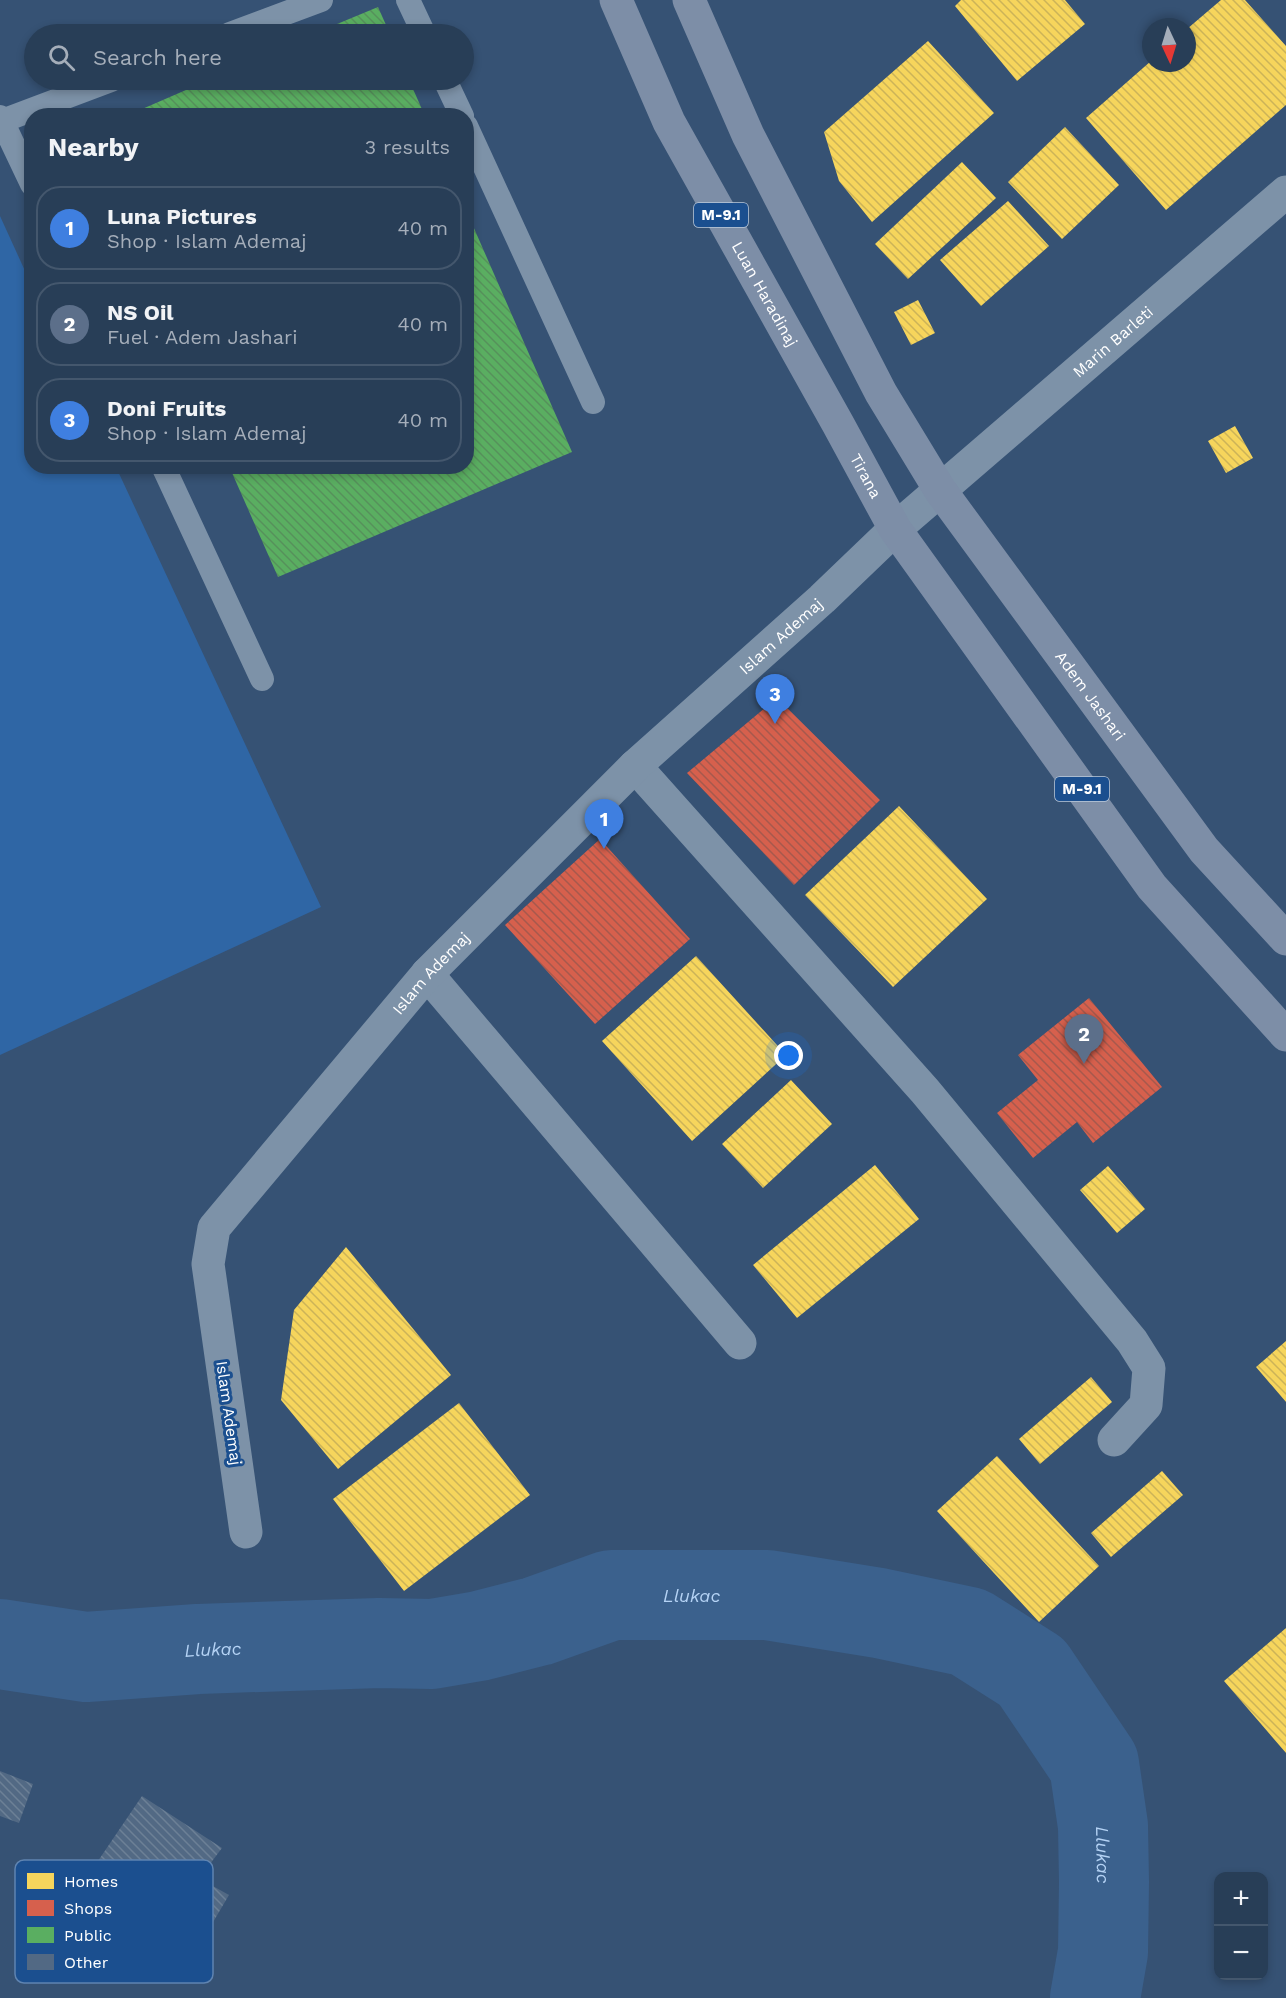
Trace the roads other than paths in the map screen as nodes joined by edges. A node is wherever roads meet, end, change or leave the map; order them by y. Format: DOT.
graph roads {
  1 [pos="321,0"];
  2 [pos="408,0"];
  3 [pos="616,0"];
  4 [pos="689,0"];
  5 [pos="257,24"];
  6 [pos="419,24"];
  7 [pos="83,90"];
  8 [pos="450,90"];
  9 [pos="32,108"];
  10 [pos="458,108"];
  11 [pos="24,111"];
  12 [pos="1,119"];
  13 [pos="474,143"];
  14 [pos="24,167"];
  15 [pos="1286,192"];
  16 [pos="593,402"];
  17 [pos="838,424"];
  18 [pos="167,474"];
  19 [pos="940,490"];
  20 [pos="895,529"];
  21 [pos="262,679"];
  22 [pos="634,766"];
  23 [pos="1286,939"];
  24 [pos="427,974"];
  25 [pos="1286,1035"];
  26 [pos="740,1343"];
  27 [pos="1114,1440"];
  28 [pos="246,1532"];
  1 -- 5 [label="lane"];
  2 -- 6 [label="lane"];
  3 -- 17 [label="main road, Luan Haradinaj / M-9.1"];
  4 -- 19 [label="main road"];
  7 -- 9 [label="lane"];
  8 -- 10 [label="lane"];
  11 -- 12 [label="lane"];
  12 -- 14 [label="lane"];
  13 -- 16 [label="lane"];
  15 -- 19 [label="street, Marin Barleti"];
  17 -- 20 [label="main road, Tirana / M-9.1"];
  18 -- 21 [label="lane"];
  19 -- 20 [label="street"];
  19 -- 23 [label="main road, Adem Jashari"];
  20 -- 22 [label="street, Islam Ademaj"];
  20 -- 25 [label="main road, M-9.1"];
  22 -- 24 [label="street, Islam Ademaj"];
  22 -- 27 [label="street"];
  24 -- 26 [label="street"];
  24 -- 28 [label="street, Islam Ademaj"];
}
